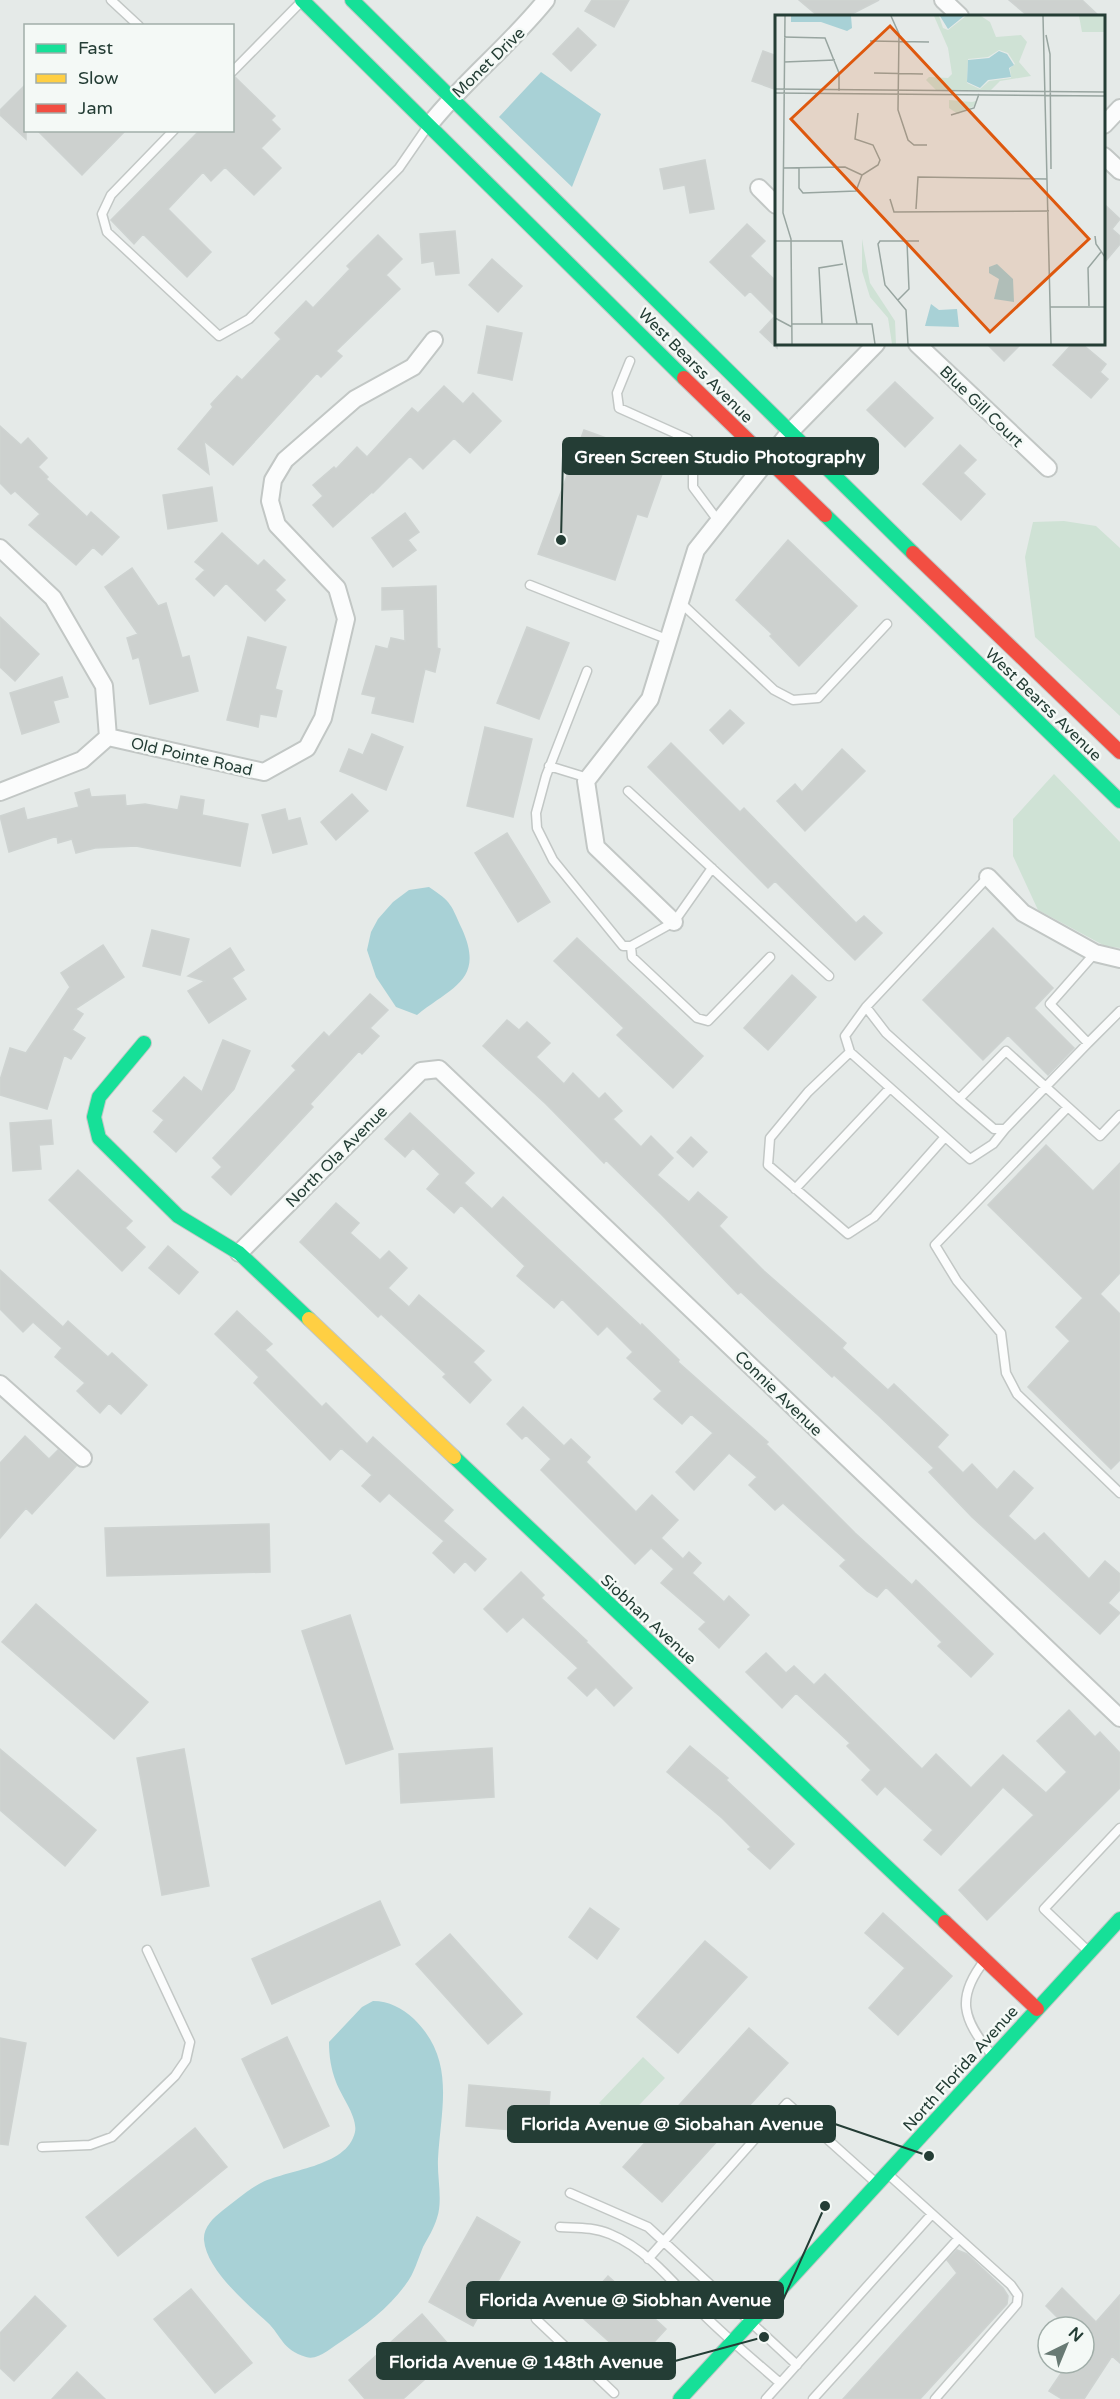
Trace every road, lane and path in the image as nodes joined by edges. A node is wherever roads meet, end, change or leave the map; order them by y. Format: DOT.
graph roads {
  1 [pos="111,0"];
  2 [pos="302,0"];
  3 [pos="352,0"];
  4 [pos="546,0"];
  5 [pos="943,0"];
  6 [pos="959,15"];
  7 [pos="137,24"];
  8 [pos="234,70"];
  9 [pos="452,96"];
  10 [pos="1120,108"];
  11 [pos="430,124"];
  12 [pos="1105,124"];
  13 [pos="172,132"];
  14 [pos="1105,157"];
  15 [pos="1120,171"];
  16 [pos="759,188"];
  17 [pos="775,203"];
  18 [pos="434,340"];
  19 [pos="875,345"];
  20 [pos="918,345"];
  21 [pos="630,362"];
  22 [pos="789,433"];
  23 [pos="768,460"];
  24 [pos="1047,468"];
  25 [pos="719,522"];
  26 [pos="0,548"];
  27 [pos="530,585"];
  28 [pos="681,603"];
  29 [pos="887,624"];
  30 [pos="669,640"];
  31 [pos="587,671"];
  32 [pos="108,736"];
  33 [pos="1120,752"];
  34 [pos="549,766"];
  35 [pos="588,778"];
  36 [pos="628,791"];
  37 [pos="0,792"];
  38 [pos="1120,801"];
  39 [pos="711,868"];
  40 [pos="988,877"];
  41 [pos="674,922"];
  42 [pos="631,946"];
  43 [pos="1095,953"];
  44 [pos="770,957"];
  45 [pos="1120,959"];
  46 [pos="829,976"];
  47 [pos="866,1007"];
  48 [pos="1120,1011"];
  49 [pos="144,1043"];
  50 [pos="1088,1043"];
  51 [pos="850,1052"];
  52 [pos="439,1069"];
  53 [pos="890,1088"];
  54 [pos="1048,1088"];
  55 [pos="959,1099"];
  56 [pos="1068,1107"];
  57 [pos="1120,1116"];
  58 [pos="1005,1129"];
  59 [pos="945,1137"];
  60 [pos="795,1189"];
  61 [pos="239,1253"];
  62 [pos="3,1394"];
  63 [pos="83,1458"];
  64 [pos="1120,1493"];
  65 [pos="1120,1718"];
  66 [pos="1120,1828"];
  67 [pos="1120,1919"];
  68 [pos="147,1950"];
  69 [pos="1090,1952"];
  70 [pos="986,1960"];
  71 [pos="1037,2009"];
  72 [pos="994,2056"];
  73 [pos="42,2147"];
  74 [pos="887,2173"];
  75 [pos="877,2183"];
  76 [pos="570,2193"];
  77 [pos="932,2214"];
  78 [pos="560,2227"];
  79 [pos="959,2238"];
  80 [pos="663,2241"];
  81 [pos="648,2259"];
  82 [pos="536,2319"];
  83 [pos="750,2322"];
  84 [pos="733,2341"];
  85 [pos="797,2365"];
  86 [pos="780,2383"];
  87 [pos="614,2393"];
  88 [pos="680,2399"];
  89 [pos="766,2399"];
  90 [pos="813,2399"];
  91 [pos="934,2399"];
  1 -- 7 [label="lane"];
  2 -- 8 [label="lane"];
  2 -- 11 [label="main road, West Bearss Avenue"];
  3 -- 9 [label="main road, West Bearss Avenue"];
  4 -- 9 [label="street, Monet Drive"];
  5 -- 6 [label="street"];
  9 -- 11 [label="street, Monet Drive"];
  9 -- 22 [label="main road, West Bearss Avenue"];
  10 -- 12 [label="street"];
  11 -- 13 [label="lane"];
  11 -- 23 [label="main road, West Bearss Avenue"];
  14 -- 15 [label="street"];
  16 -- 17 [label="street"];
  18 -- 32 [label="street, Old Pointe Road"];
  19 -- 22 [label="street"];
  20 -- 24 [label="street, Blue Gill Court"];
  21 -- 25 [label="lane"];
  22 -- 23 [label="street"];
  22 -- 33 [label="main road, West Bearss Avenue"];
  23 -- 25 [label="street"];
  23 -- 38 [label="main road, West Bearss Avenue"];
  25 -- 28 [label="street"];
  26 -- 32 [label="street"];
  27 -- 30 [label="lane"];
  28 -- 29 [label="lane"];
  28 -- 30 [label="street"];
  30 -- 35 [label="street"];
  31 -- 34 [label="lane"];
  32 -- 37 [label="street, Old Pointe Road"];
  34 -- 35 [label="lane"];
  34 -- 42 [label="lane"];
  35 -- 41 [label="street"];
  36 -- 39 [label="lane"];
  39 -- 41 [label="lane"];
  39 -- 46 [label="lane"];
  40 -- 43 [label="street"];
  40 -- 47 [label="lane"];
  41 -- 42 [label="lane"];
  42 -- 44 [label="lane"];
  43 -- 45 [label="street"];
  43 -- 50 [label="lane"];
  47 -- 51 [label="lane"];
  47 -- 55 [label="lane"];
  48 -- 50 [label="lane"];
  49 -- 61 [label="main road, Siobhan Avenue"];
  50 -- 54 [label="lane"];
  51 -- 53 [label="lane"];
  51 -- 60 [label="lane"];
  52 -- 61 [label="street, North Ola Avenue"];
  52 -- 65 [label="street, Connie Avenue"];
  53 -- 59 [label="lane"];
  53 -- 60 [label="lane"];
  54 -- 55 [label="lane"];
  54 -- 56 [label="lane"];
  54 -- 58 [label="lane"];
  55 -- 58 [label="lane"];
  56 -- 57 [label="lane"];
  56 -- 64 [label="lane"];
  58 -- 59 [label="lane"];
  59 -- 60 [label="lane"];
  61 -- 70 [label="main road, Siobhan Avenue"];
  62 -- 63 [label="street"];
  66 -- 69 [label="lane"];
  67 -- 69 [label="main road, North Florida Avenue"];
  68 -- 73 [label="lane"];
  69 -- 71 [label="main road, North Florida Avenue"];
  70 -- 71 [label="main road, Siobhan Avenue"];
  70 -- 72 [label="lane"];
  71 -- 72 [label="main road, North Florida Avenue"];
  72 -- 74 [label="main road, North Florida Avenue"];
  74 -- 75 [label="main road, North Florida Avenue"];
  74 -- 77 [label="lane"];
  75 -- 80 [label="lane"];
  75 -- 83 [label="main road, North Florida Avenue"];
  76 -- 80 [label="lane"];
  77 -- 79 [label="lane"];
  77 -- 85 [label="lane"];
  78 -- 81 [label="lane"];
  79 -- 90 [label="lane"];
  79 -- 91 [label="lane"];
  80 -- 81 [label="lane"];
  80 -- 83 [label="lane"];
  81 -- 84 [label="lane"];
  82 -- 87 [label="lane"];
  83 -- 84 [label="main road, North Florida Avenue"];
  83 -- 85 [label="lane"];
  84 -- 86 [label="lane"];
  84 -- 88 [label="main road, North Florida Avenue"];
  85 -- 86 [label="lane"];
  86 -- 89 [label="lane"];
}
